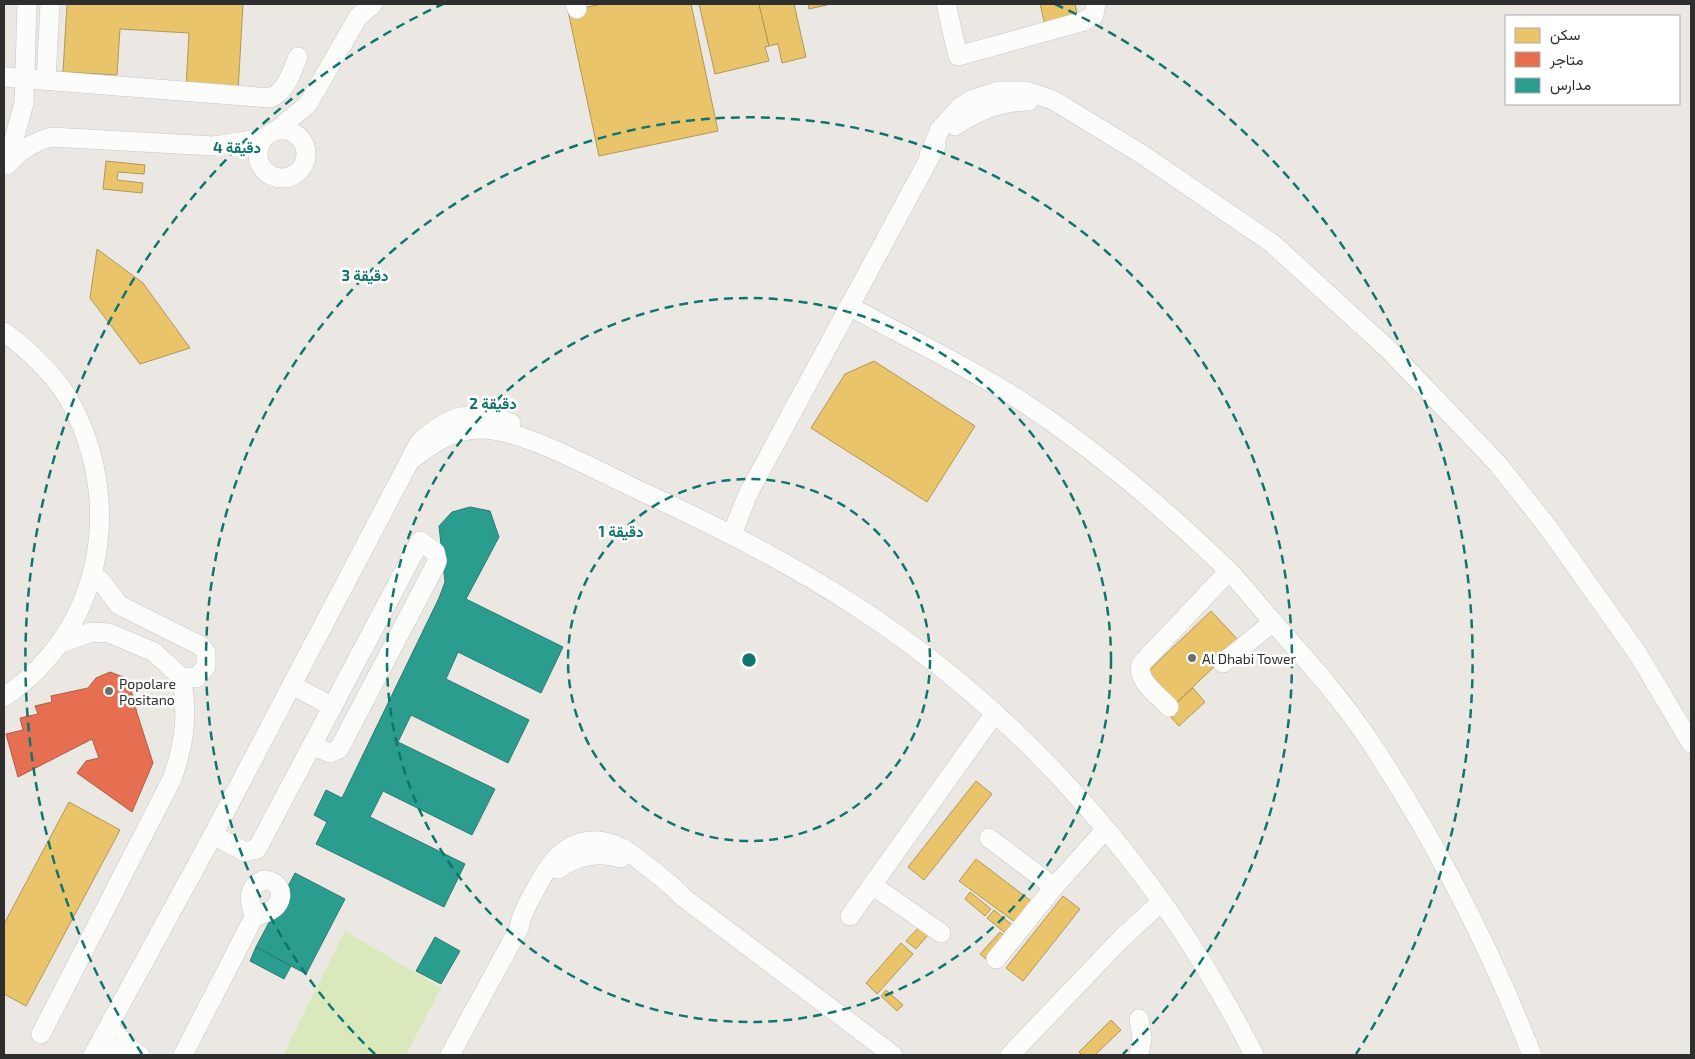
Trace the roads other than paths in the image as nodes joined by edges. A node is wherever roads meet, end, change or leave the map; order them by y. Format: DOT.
graph roads {
  1 [pos="27,4"];
  2 [pos="50,4"];
  3 [pos="373,4"];
  4 [pos="946,4"];
  5 [pos="1096,4"];
  6 [pos="298,56"];
  7 [pos="4,77"];
  8 [pos="25,80"];
  9 [pos="46,81"];
  10 [pos="24,103"];
  11 [pos="308,104"];
  12 [pos="270,134"];
  13 [pos="51,137"];
  14 [pos="214,146"];
  15 [pos="305,147"];
  16 [pos="262,167"];
  17 [pos="5,168"];
  18 [pos="849,306"];
  19 [pos="4,332"];
  20 [pos="727,531"];
  21 [pos="1229,571"];
  22 [pos="92,574"];
  23 [pos="1273,622"];
  24 [pos="59,644"];
  25 [pos="1223,662"];
  26 [pos="181,677"];
  27 [pos="292,685"];
  28 [pos="4,697"];
  29 [pos="333,707"];
  30 [pos="1169,707"];
  31 [pos="995,713"];
  32 [pos="1691,743"];
  33 [pos="313,746"];
  34 [pos="1106,830"];
  35 [pos="213,835"];
  36 [pos="989,838"];
  37 [pos="872,885"];
  38 [pos="1054,887"];
  39 [pos="1165,908"];
  40 [pos="850,916"];
  41 [pos="254,917"];
  42 [pos="941,933"];
  43 [pos="996,959"];
  44 [pos="1139,1019"];
  45 [pos="109,1028"];
  46 [pos="41,1034"];
  47 [pos="94,1053"];
  48 [pos="139,1055"];
  49 [pos="183,1055"];
  50 [pos="450,1055"];
  51 [pos="893,1055"];
  52 [pos="1010,1055"];
  53 [pos="1139,1055"];
  54 [pos="1254,1055"];
  55 [pos="1532,1055"];
  1 -- 8 [label="street"];
  2 -- 9 [label="street"];
  3 -- 11 [label="street"];
  4 -- 5 [label="street"];
  6 -- 9 [label="street"];
  7 -- 8 [label="street"];
  8 -- 9 [label="street"];
  8 -- 10 [label="street"];
  10 -- 13 [label="street"];
  10 -- 17 [label="street"];
  11 -- 12 [label="street"];
  11 -- 15 [label="street"];
  12 -- 14 [label="street"];
  12 -- 15 [label="street"];
  12 -- 16 [label="street"];
  13 -- 14 [label="street"];
  13 -- 17 [label="street"];
  14 -- 16 [label="street"];
  15 -- 16 [label="street"];
  18 -- 20 [label="street"];
  18 -- 21 [label="street"];
  18 -- 32 [label="street"];
  19 -- 22 [label="street"];
  20 -- 27 [label="street"];
  20 -- 31 [label="street"];
  21 -- 23 [label="street"];
  21 -- 30 [label="street"];
  22 -- 24 [label="street"];
  22 -- 26 [label="street"];
  23 -- 25 [label="street"];
  23 -- 55 [label="street"];
  24 -- 26 [label="street"];
  24 -- 28 [label="street"];
  26 -- 46 [label="street"];
  27 -- 29 [label="street"];
  27 -- 35 [label="street"];
  29 -- 33 [label="street"];
  29 -- 33 [label="street"];
  31 -- 34 [label="street"];
  31 -- 37 [label="street"];
  33 -- 35 [label="street"];
  34 -- 38 [label="street"];
  34 -- 39 [label="street"];
  35 -- 45 [label="street"];
  36 -- 38 [label="street"];
  37 -- 40 [label="street"];
  37 -- 42 [label="street"];
  38 -- 43 [label="street"];
  39 -- 52 [label="street"];
  39 -- 54 [label="street"];
  41 -- 49 [label="street"];
  44 -- 53 [label="street"];
  45 -- 47 [label="street"];
  45 -- 48 [label="street"];
  47 -- 48 [label="street"];
  50 -- 51 [label="street"];
}
